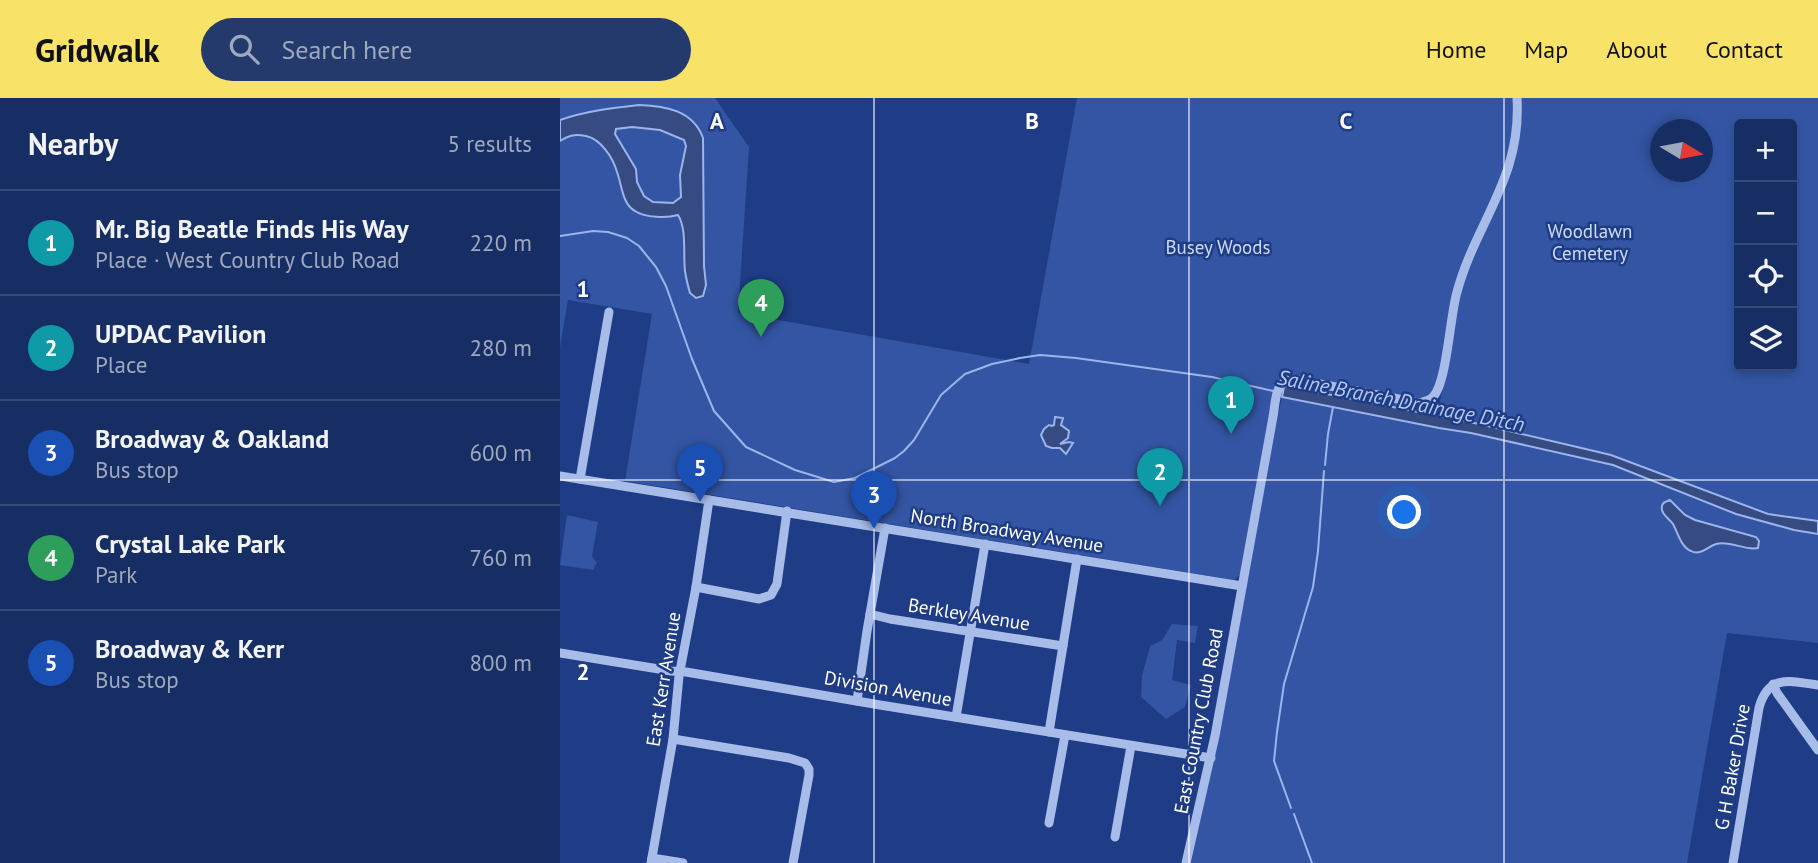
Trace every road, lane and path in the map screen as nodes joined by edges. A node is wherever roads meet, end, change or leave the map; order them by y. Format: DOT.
graph roads {
  1 [pos="1517,98"];
  2 [pos="608,313"];
  3 [pos="560,476"];
  4 [pos="580,479"];
  5 [pos="709,500"];
  6 [pos="787,511"];
  7 [pos="885,528"];
  8 [pos="985,544"];
  9 [pos="1077,559"];
  10 [pos="1242,586"];
  11 [pos="696,587"];
  12 [pos="870,614"];
  13 [pos="971,632"];
  14 [pos="1063,646"];
  15 [pos="560,653"];
  16 [pos="680,671"];
  17 [pos="1773,684"];
  18 [pos="1818,685"];
  19 [pos="857,701"];
  20 [pos="956,718"];
  21 [pos="1049,732"];
  22 [pos="1065,735"];
  23 [pos="673,739"];
  24 [pos="1131,746"];
  25 [pos="1818,750"];
  26 [pos="1211,758"];
  27 [pos="1049,822"];
  28 [pos="1115,837"];
  29 [pos="651,860"];
  30 [pos="683,863"];
  31 [pos="793,863"];
  32 [pos="1186,863"];
  33 [pos="1733,863"];
  1 -- 10 [label="street, East Country Club Road"];
  2 -- 4 [label="street"];
  3 -- 4 [label="street, North Broadway Avenue"];
  4 -- 5 [label="street, North Broadway Avenue"];
  5 -- 6 [label="street, North Broadway Avenue"];
  5 -- 11 [label="street, East Kerr Avenue"];
  6 -- 7 [label="street, North Broadway Avenue"];
  6 -- 11 [label="street"];
  7 -- 8 [label="street, North Broadway Avenue"];
  7 -- 12 [label="street"];
  8 -- 9 [label="street, North Broadway Avenue"];
  8 -- 13 [label="street"];
  9 -- 10 [label="street, North Broadway Avenue"];
  9 -- 14 [label="street"];
  10 -- 26 [label="street, East Country Club Road"];
  11 -- 16 [label="street, East Kerr Avenue"];
  12 -- 13 [label="street, Berkley Avenue"];
  12 -- 19 [label="street"];
  13 -- 14 [label="street, Berkley Avenue"];
  13 -- 20 [label="street"];
  14 -- 21 [label="street"];
  15 -- 16 [label="street, Division Avenue"];
  16 -- 19 [label="street, Division Avenue"];
  16 -- 23 [label="street, East Kerr Avenue"];
  17 -- 18 [label="street"];
  17 -- 25 [label="street"];
  17 -- 33 [label="street, G H Baker Drive"];
  19 -- 20 [label="street, Division Avenue"];
  20 -- 21 [label="street, Division Avenue"];
  21 -- 22 [label="street, Division Avenue"];
  22 -- 24 [label="street, Division Avenue"];
  22 -- 27 [label="street"];
  23 -- 29 [label="street, East Kerr Avenue"];
  23 -- 31 [label="street"];
  24 -- 26 [label="street, Division Avenue"];
  24 -- 28 [label="street"];
  26 -- 32 [label="street, East Country Club Road"];
  29 -- 30 [label="street"];
}
